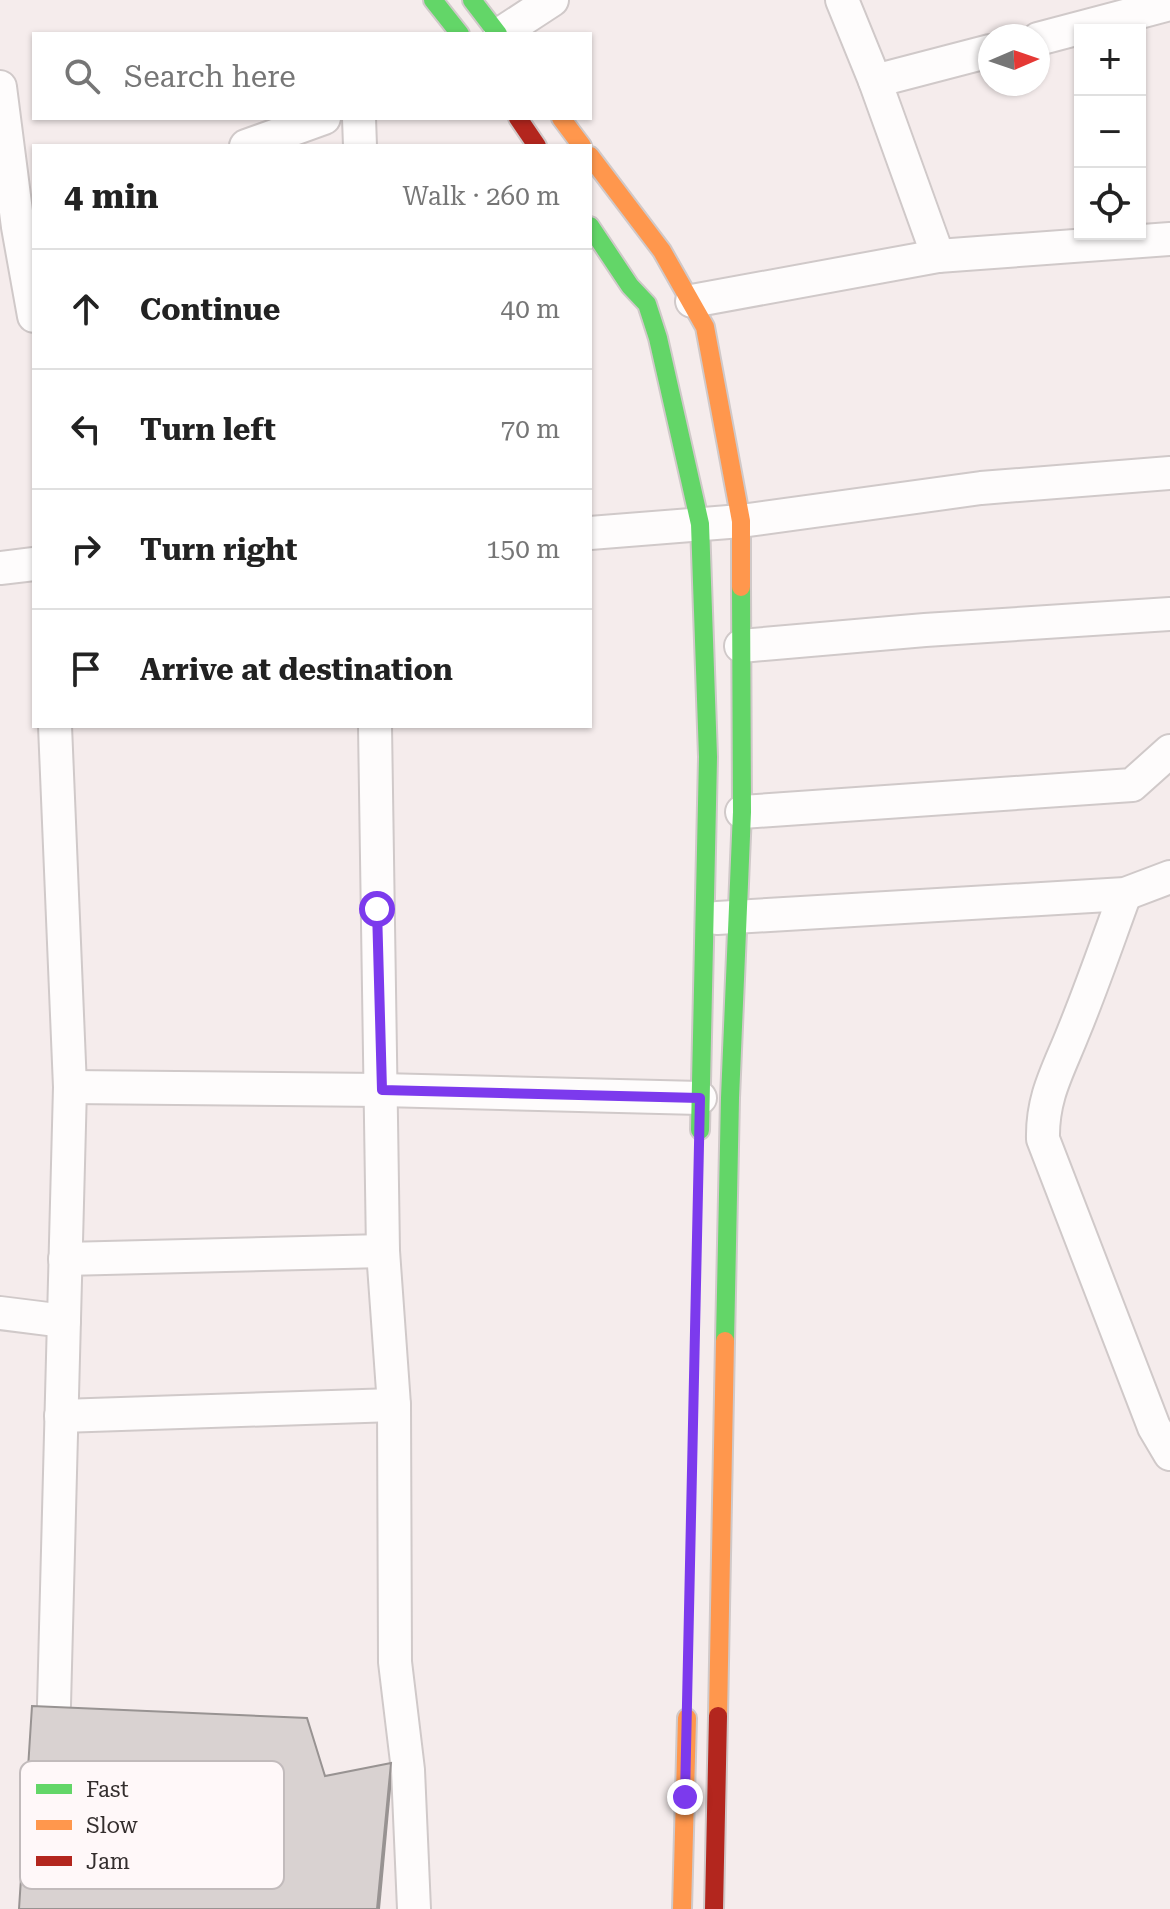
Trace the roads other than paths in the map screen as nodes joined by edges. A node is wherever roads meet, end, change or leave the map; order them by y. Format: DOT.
graph roads {
  1 [pos="433,0"];
  2 [pos="472,0"];
  3 [pos="552,0"];
  4 [pos="842,0"];
  5 [pos="1170,2"];
  6 [pos="458,32"];
  7 [pos="497,32"];
  8 [pos="502,32"];
  9 [pos="1050,36"];
  10 [pos="978,54"];
  11 [pos="875,81"];
  12 [pos="0,87"];
  13 [pos="318,120"];
  14 [pos="359,120"];
  15 [pos="519,120"];
  16 [pos="562,120"];
  17 [pos="252,144"];
  18 [pos="360,144"];
  19 [pos="536,144"];
  20 [pos="580,144"];
  21 [pos="592,159"];
  22 [pos="17,227"];
  23 [pos="592,229"];
  24 [pos="1170,239"];
  25 [pos="938,256"];
  26 [pos="692,301"];
  27 [pos="32,306"];
  28 [pos="1170,473"];
  29 [pos="741,521"];
  30 [pos="700,524"];
  31 [pos="592,533"];
  32 [pos="32,564"];
  33 [pos="0,568"];
  34 [pos="1170,614"];
  35 [pos="741,646"];
  36 [pos="55,728"];
  37 [pos="375,728"];
  38 [pos="1170,751"];
  39 [pos="742,812"];
  40 [pos="1170,877"];
  41 [pos="1125,894"];
  42 [pos="704,918"];
  43 [pos="740,918"];
  44 [pos="70,1087"];
  45 [pos="382,1090"];
  46 [pos="700,1098"];
  47 [pos="699,1145"];
  48 [pos="383,1251"];
  49 [pos="65,1259"];
  50 [pos="0,1313"];
  51 [pos="64,1321"];
  52 [pos="394,1405"];
  53 [pos="61,1416"];
  54 [pos="1170,1454"];
  55 [pos="687,1699"];
  56 [pos="54,1705"];
  57 [pos="414,1909"];
  58 [pos="682,1909"];
  59 [pos="714,1909"];
  1 -- 6 [label="street"];
  2 -- 7 [label="street"];
  3 -- 8 [label="street"];
  4 -- 11 [label="street"];
  5 -- 9 [label="street"];
  10 -- 11 [label="street"];
  11 -- 25 [label="street"];
  12 -- 22 [label="street"];
  13 -- 17 [label="street"];
  14 -- 18 [label="street"];
  15 -- 19 [label="street"];
  16 -- 20 [label="street"];
  21 -- 26 [label="street"];
  22 -- 27 [label="street"];
  23 -- 30 [label="street"];
  24 -- 25 [label="street"];
  25 -- 26 [label="street"];
  26 -- 29 [label="street"];
  28 -- 29 [label="street"];
  29 -- 30 [label="street"];
  29 -- 35 [label="street"];
  30 -- 31 [label="street"];
  30 -- 42 [label="street"];
  32 -- 33 [label="street"];
  34 -- 35 [label="street"];
  35 -- 39 [label="street"];
  36 -- 44 [label="street"];
  37 -- 45 [label="street"];
  38 -- 39 [label="street"];
  39 -- 43 [label="street"];
  40 -- 41 [label="street"];
  41 -- 43 [label="street"];
  41 -- 54 [label="street"];
  42 -- 43 [label="street"];
  42 -- 46 [label="street"];
  43 -- 59 [label="street"];
  44 -- 45 [label="street"];
  44 -- 49 [label="street"];
  45 -- 46 [label="street"];
  45 -- 48 [label="street"];
  46 -- 47 [label="street"];
  48 -- 49 [label="street"];
  48 -- 52 [label="street"];
  49 -- 51 [label="street"];
  50 -- 51 [label="street"];
  51 -- 53 [label="street"];
  52 -- 53 [label="street"];
  52 -- 57 [label="street"];
  53 -- 56 [label="street"];
  55 -- 58 [label="street"];
}
